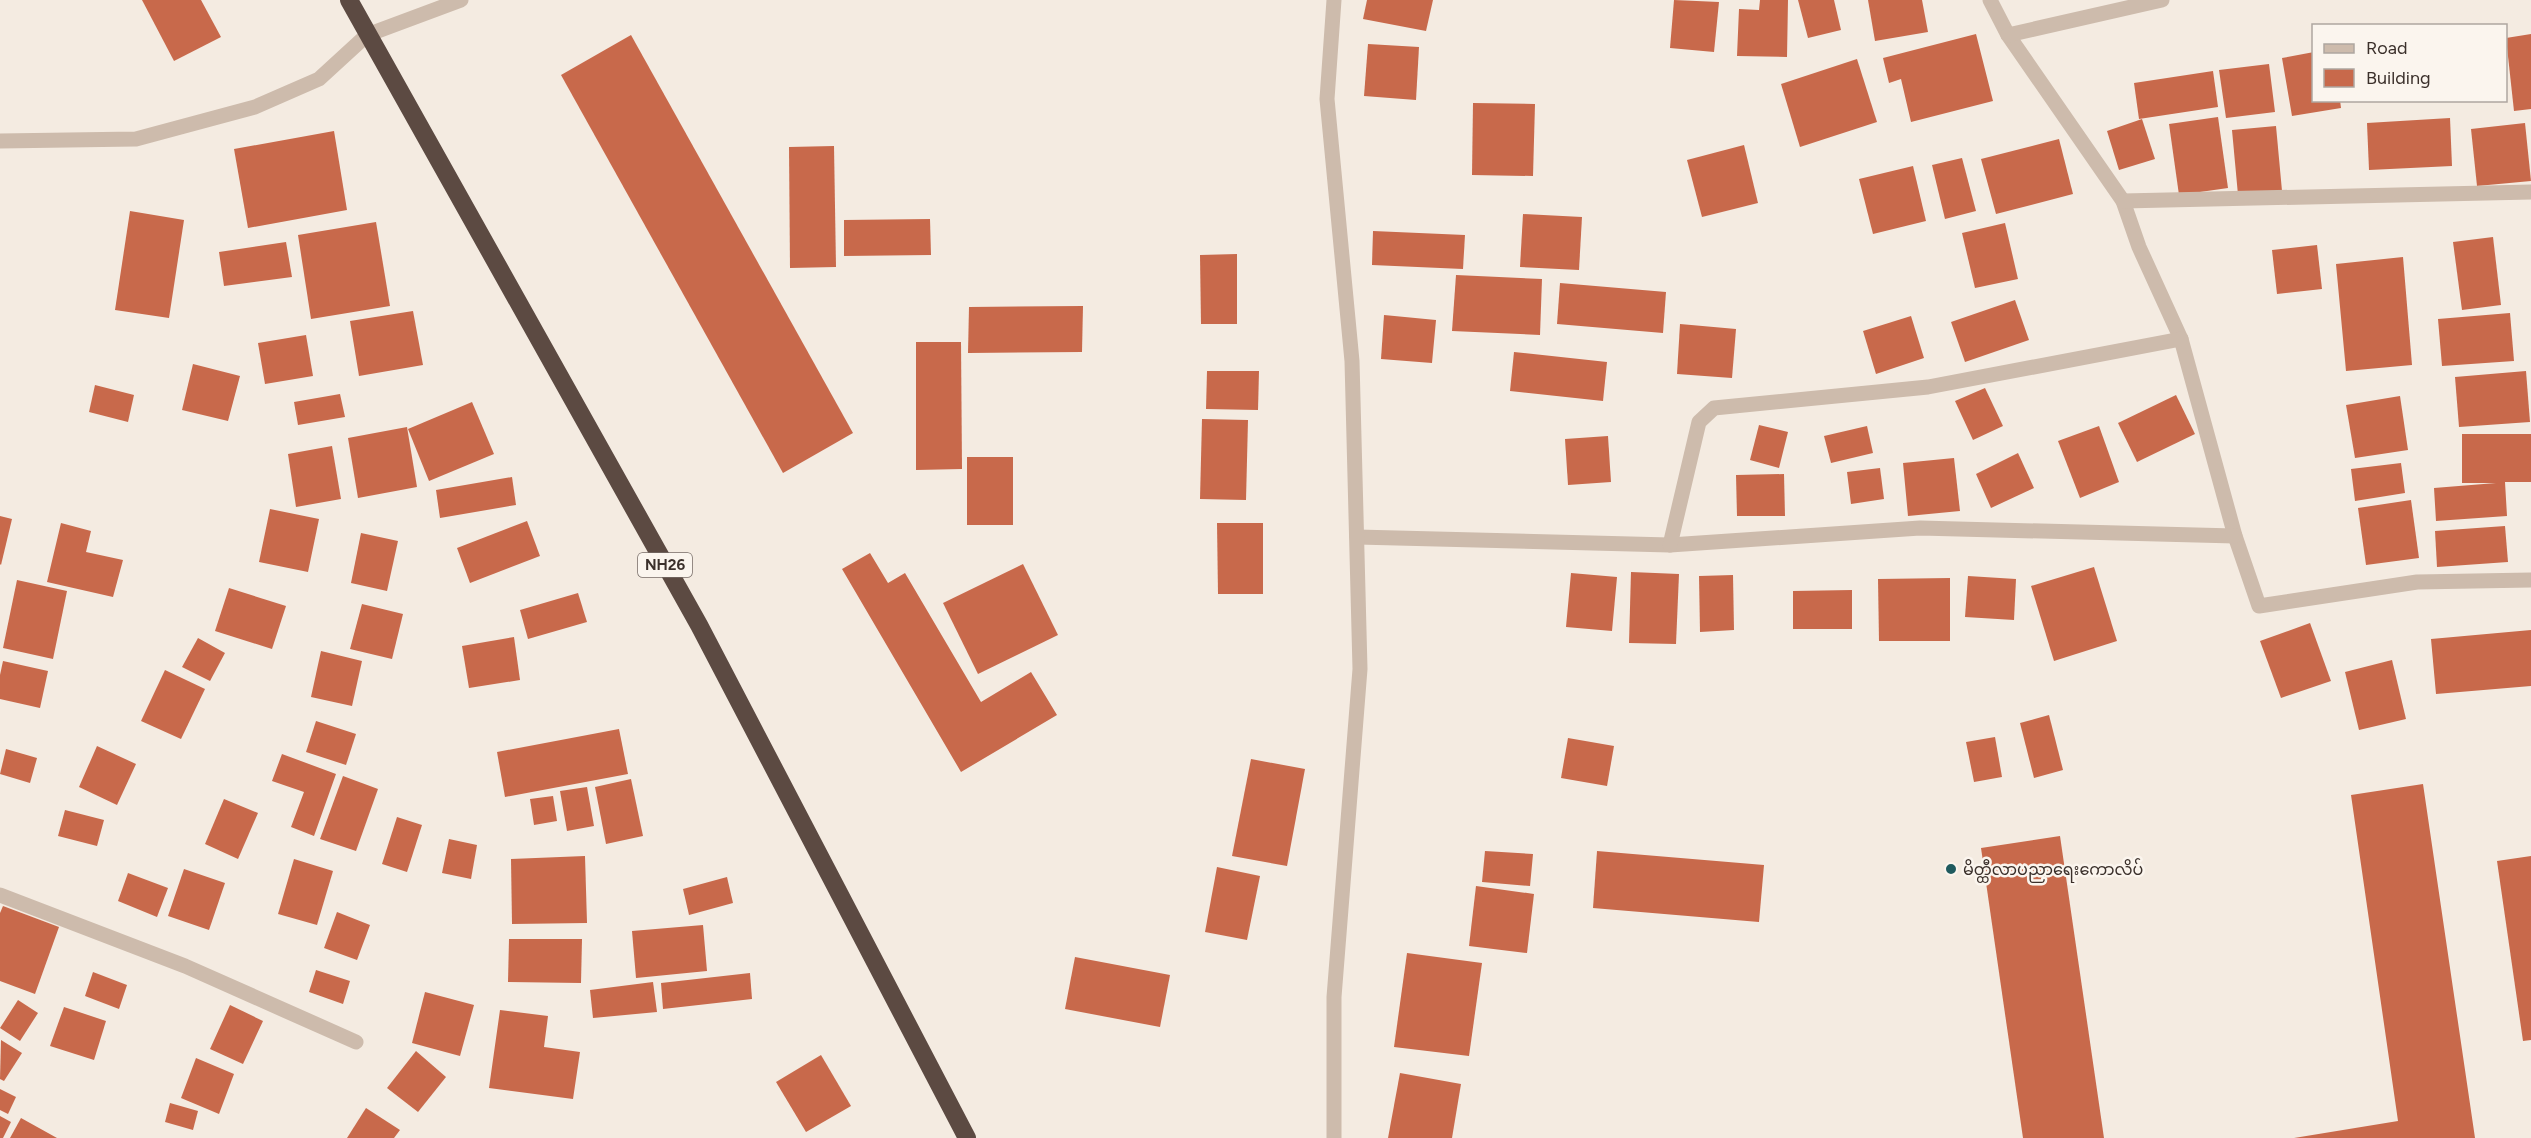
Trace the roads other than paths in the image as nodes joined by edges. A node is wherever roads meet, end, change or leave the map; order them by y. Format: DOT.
graph roads {
  1 [pos="349,0"];
  2 [pos="461,0"];
  3 [pos="1334,0"];
  4 [pos="1990,0"];
  5 [pos="2163,0"];
  6 [pos="367,35"];
  7 [pos="2008,35"];
  8 [pos="0,141"];
  9 [pos="2531,192"];
  10 [pos="2123,201"];
  11 [pos="2181,339"];
  12 [pos="2235,536"];
  13 [pos="1357,537"];
  14 [pos="1670,545"];
  15 [pos="2531,580"];
  16 [pos="0,895"];
  17 [pos="356,1042"];
  18 [pos="967,1138"];
  19 [pos="1334,1138"];
  1 -- 6 [label="highway, NH26"];
  2 -- 6 [label="street"];
  3 -- 13 [label="street"];
  4 -- 7 [label="street"];
  5 -- 7 [label="street"];
  6 -- 8 [label="street"];
  6 -- 18 [label="highway, NH26"];
  7 -- 10 [label="street"];
  9 -- 10 [label="street"];
  10 -- 11 [label="street"];
  11 -- 12 [label="street"];
  11 -- 14 [label="street"];
  12 -- 14 [label="street"];
  12 -- 15 [label="street"];
  13 -- 14 [label="street"];
  13 -- 19 [label="street"];
  16 -- 17 [label="street"];
}
